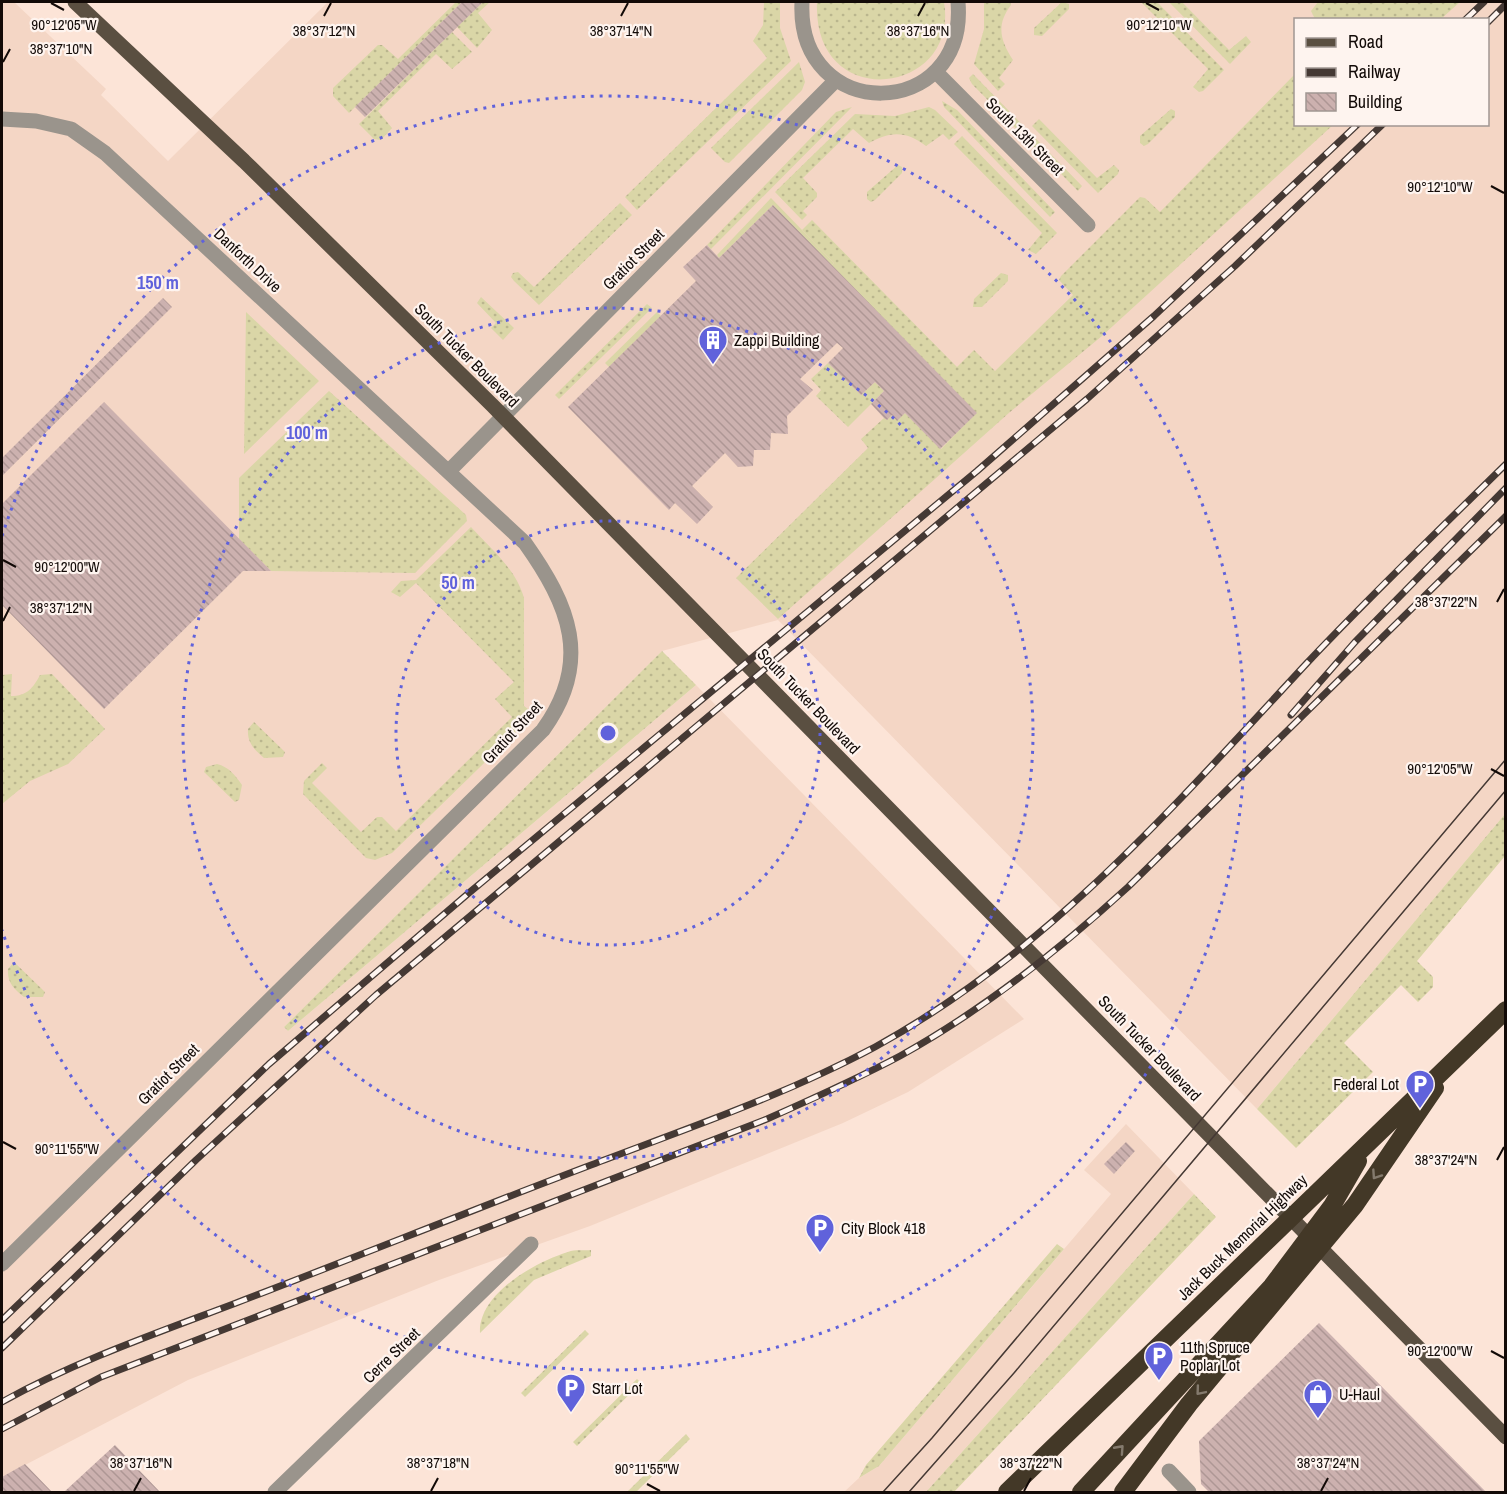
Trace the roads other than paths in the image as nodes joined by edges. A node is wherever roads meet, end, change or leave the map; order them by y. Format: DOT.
graph roads {
  1 [pos="75,2"];
  2 [pos="802,2"];
  3 [pos="958,2"];
  4 [pos="936,72"];
  5 [pos="836,81"];
  6 [pos="2,119"];
  7 [pos="1088,225"];
  8 [pos="450,470"];
  9 [pos="1506,1010"];
  10 [pos="1506,1016"];
  11 [pos="1456,1057"];
  12 [pos="1360,1157"];
  13 [pos="531,1244"];
  14 [pos="2,1264"];
  15 [pos="1506,1437"];
  16 [pos="1169,1471"];
  17 [pos="275,1492"];
  18 [pos="1007,1492"];
  19 [pos="1014,1492"];
  20 [pos="1081,1492"];
  21 [pos="1123,1492"];
  22 [pos="1190,1492"];
  1 -- 15 [label="main road, South Tucker Boulevard"];
  2 -- 5 [label="street"];
  3 -- 4 [label="street"];
  4 -- 5 [label="street"];
  4 -- 7 [label="street, South 13th Street"];
  5 -- 8 [label="street, Gratiot Street"];
  6 -- 8 [label="street, Danforth Drive"];
  8 -- 14 [label="street, Gratiot Street"];
  9 -- 11 [label="highway, Jack Buck Memorial Highway"];
  10 -- 12 [label="highway, Jack Buck Memorial Highway"];
  11 -- 18 [label="highway, Jack Buck Memorial Highway"];
  11 -- 21 [label="highway, one-way"];
  12 -- 19 [label="highway, Jack Buck Memorial Highway"];
  20 -- 12 [label="highway, one-way"];
  13 -- 17 [label="street, Cerre Street"];
  16 -- 22 [label="street"];
}
